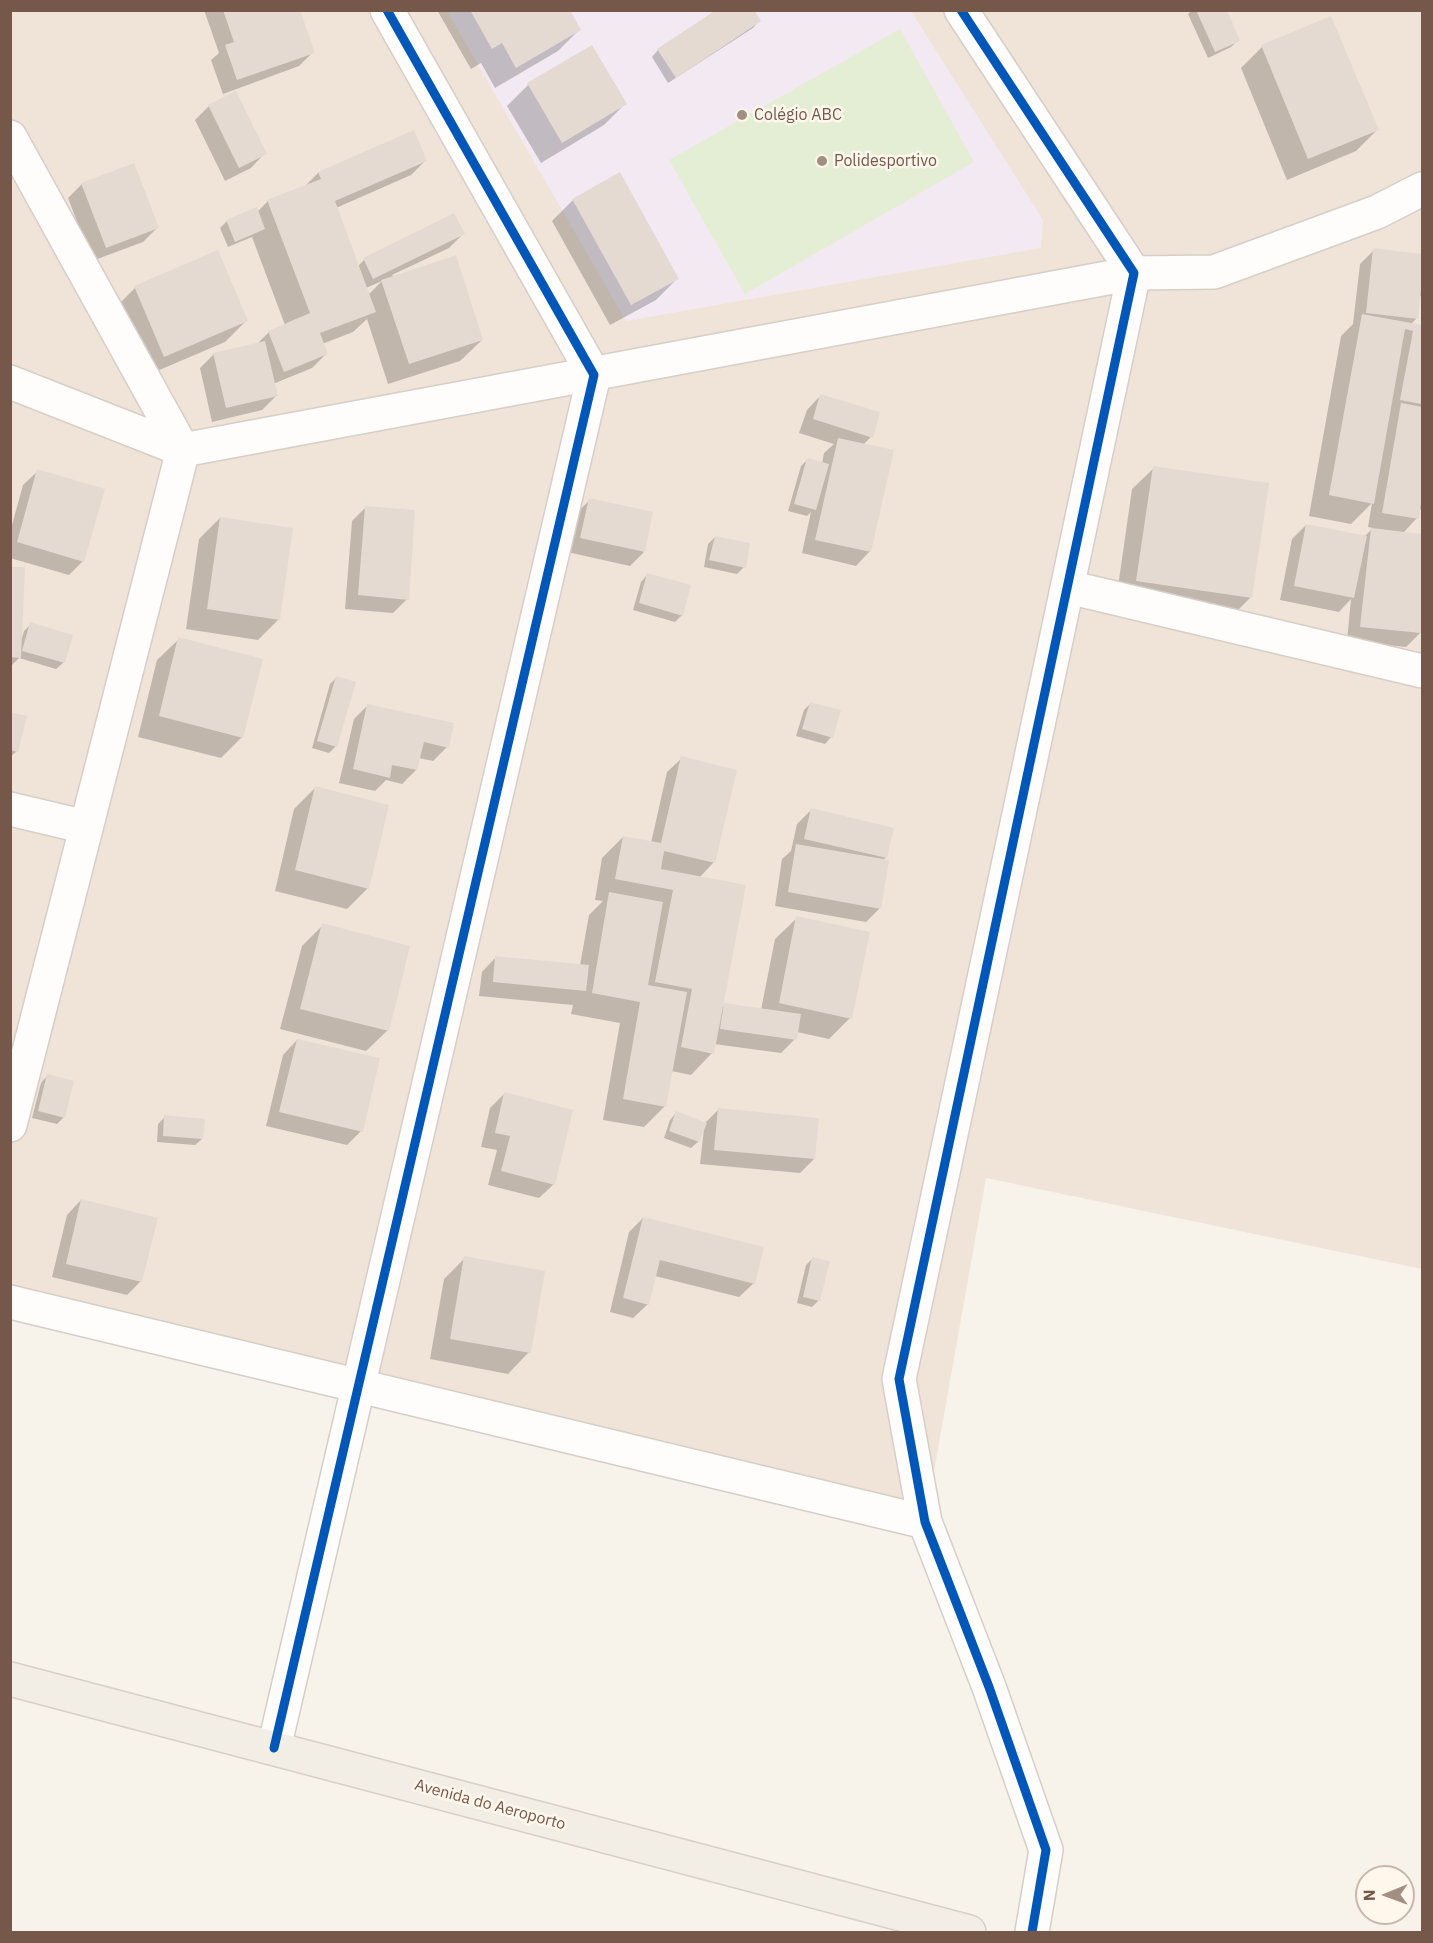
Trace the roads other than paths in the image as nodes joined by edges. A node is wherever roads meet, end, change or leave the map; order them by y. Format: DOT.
graph roads {
  1 [pos="387,10"];
  2 [pos="961,10"];
  3 [pos="10,138"];
  4 [pos="1422,189"];
  5 [pos="1134,273"];
  6 [pos="594,375"];
  7 [pos="10,381"];
  8 [pos="183,450"];
  9 [pos="1068,587"];
  10 [pos="1422,671"];
  11 [pos="10,808"];
  12 [pos="86,827"];
  13 [pos="10,1125"];
  14 [pos="10,1302"];
  15 [pos="359,1386"];
  16 [pos="925,1522"];
  17 [pos="10,1679"];
  18 [pos="274,1748"];
  19 [pos="969,1932"];
  20 [pos="1032,1932"];
  1 -- 6 [label="street"];
  2 -- 5 [label="street"];
  3 -- 8 [label="street"];
  4 -- 5 [label="street"];
  5 -- 6 [label="street"];
  5 -- 9 [label="street"];
  6 -- 8 [label="street"];
  6 -- 15 [label="street"];
  7 -- 8 [label="street"];
  8 -- 12 [label="street"];
  9 -- 10 [label="street"];
  9 -- 16 [label="street"];
  11 -- 12 [label="street"];
  12 -- 13 [label="street"];
  14 -- 15 [label="street"];
  15 -- 16 [label="street"];
  15 -- 18 [label="street"];
  16 -- 20 [label="street"];
  17 -- 18 [label="main road, Avenida do Aeroporto"];
  18 -- 19 [label="main road, Avenida do Aeroporto"];
}
